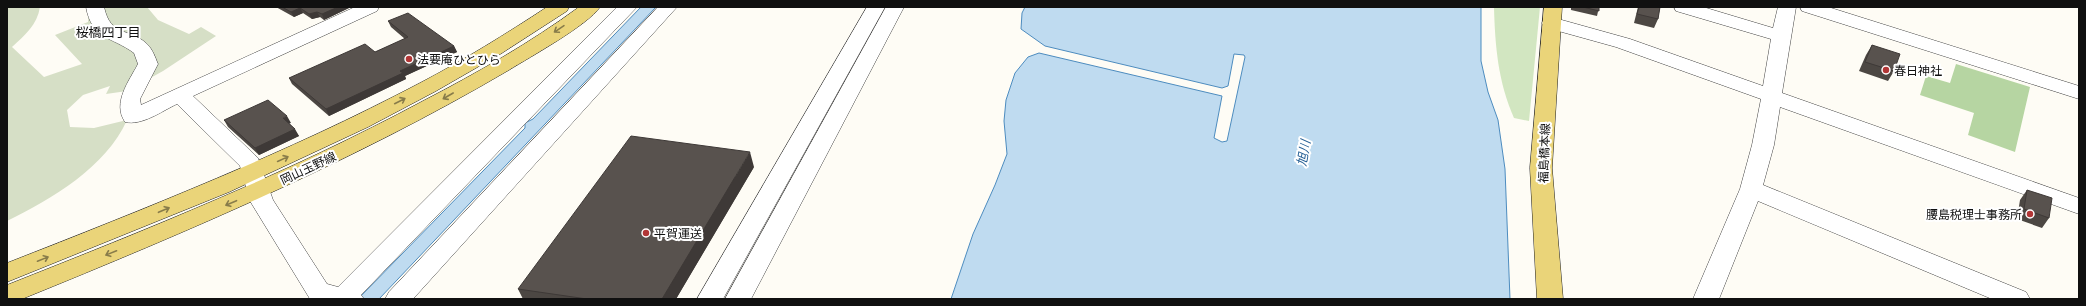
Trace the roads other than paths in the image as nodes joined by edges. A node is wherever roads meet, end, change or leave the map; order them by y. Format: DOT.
graph roads {
  1 [pos="95,7"];
  2 [pos="370,7"];
  3 [pos="560,7"];
  4 [pos="591,7"];
  5 [pos="628,7"];
  6 [pos="668,7"];
  7 [pos="876,7"];
  8 [pos="895,7"];
  9 [pos="1684,7"];
  10 [pos="1787,7"];
  11 [pos="1809,7"];
  12 [pos="1552,15"];
  13 [pos="1780,36"];
  14 [pos="2079,92"];
  15 [pos="181,96"];
  16 [pos="1772,97"];
  17 [pos="256,182"];
  18 [pos="1751,189"];
  19 [pos="2079,206"];
  20 [pos="7,273"];
  21 [pos="7,295"];
  22 [pos="333,297"];
  23 [pos="1553,298"];
  24 [pos="398,299"];
  25 [pos="710,299"];
  26 [pos="738,299"];
  27 [pos="1706,299"];
  28 [pos="2017,299"];
  1 -- 15 [label="street"];
  2 -- 15 [label="street"];
  17 -- 3 [label="main road, 岡山玉野線, one-way"];
  4 -- 17 [label="main road, 岡山玉野線, one-way"];
  5 -- 22 [label="street"];
  6 -- 24 [label="street"];
  7 -- 25 [label="street"];
  8 -- 26 [label="street"];
  9 -- 13 [label="street"];
  10 -- 13 [label="street"];
  11 -- 14 [label="street"];
  12 -- 16 [label="street"];
  12 -- 23 [label="main road, 福島橋本線"];
  13 -- 16 [label="street"];
  15 -- 17 [label="street"];
  16 -- 18 [label="street"];
  16 -- 19 [label="street"];
  20 -- 17 [label="main road, 岡山玉野線, one-way"];
  17 -- 21 [label="main road, 岡山玉野線, one-way"];
  17 -- 22 [label="street"];
  18 -- 27 [label="street"];
  18 -- 28 [label="street"];
}
